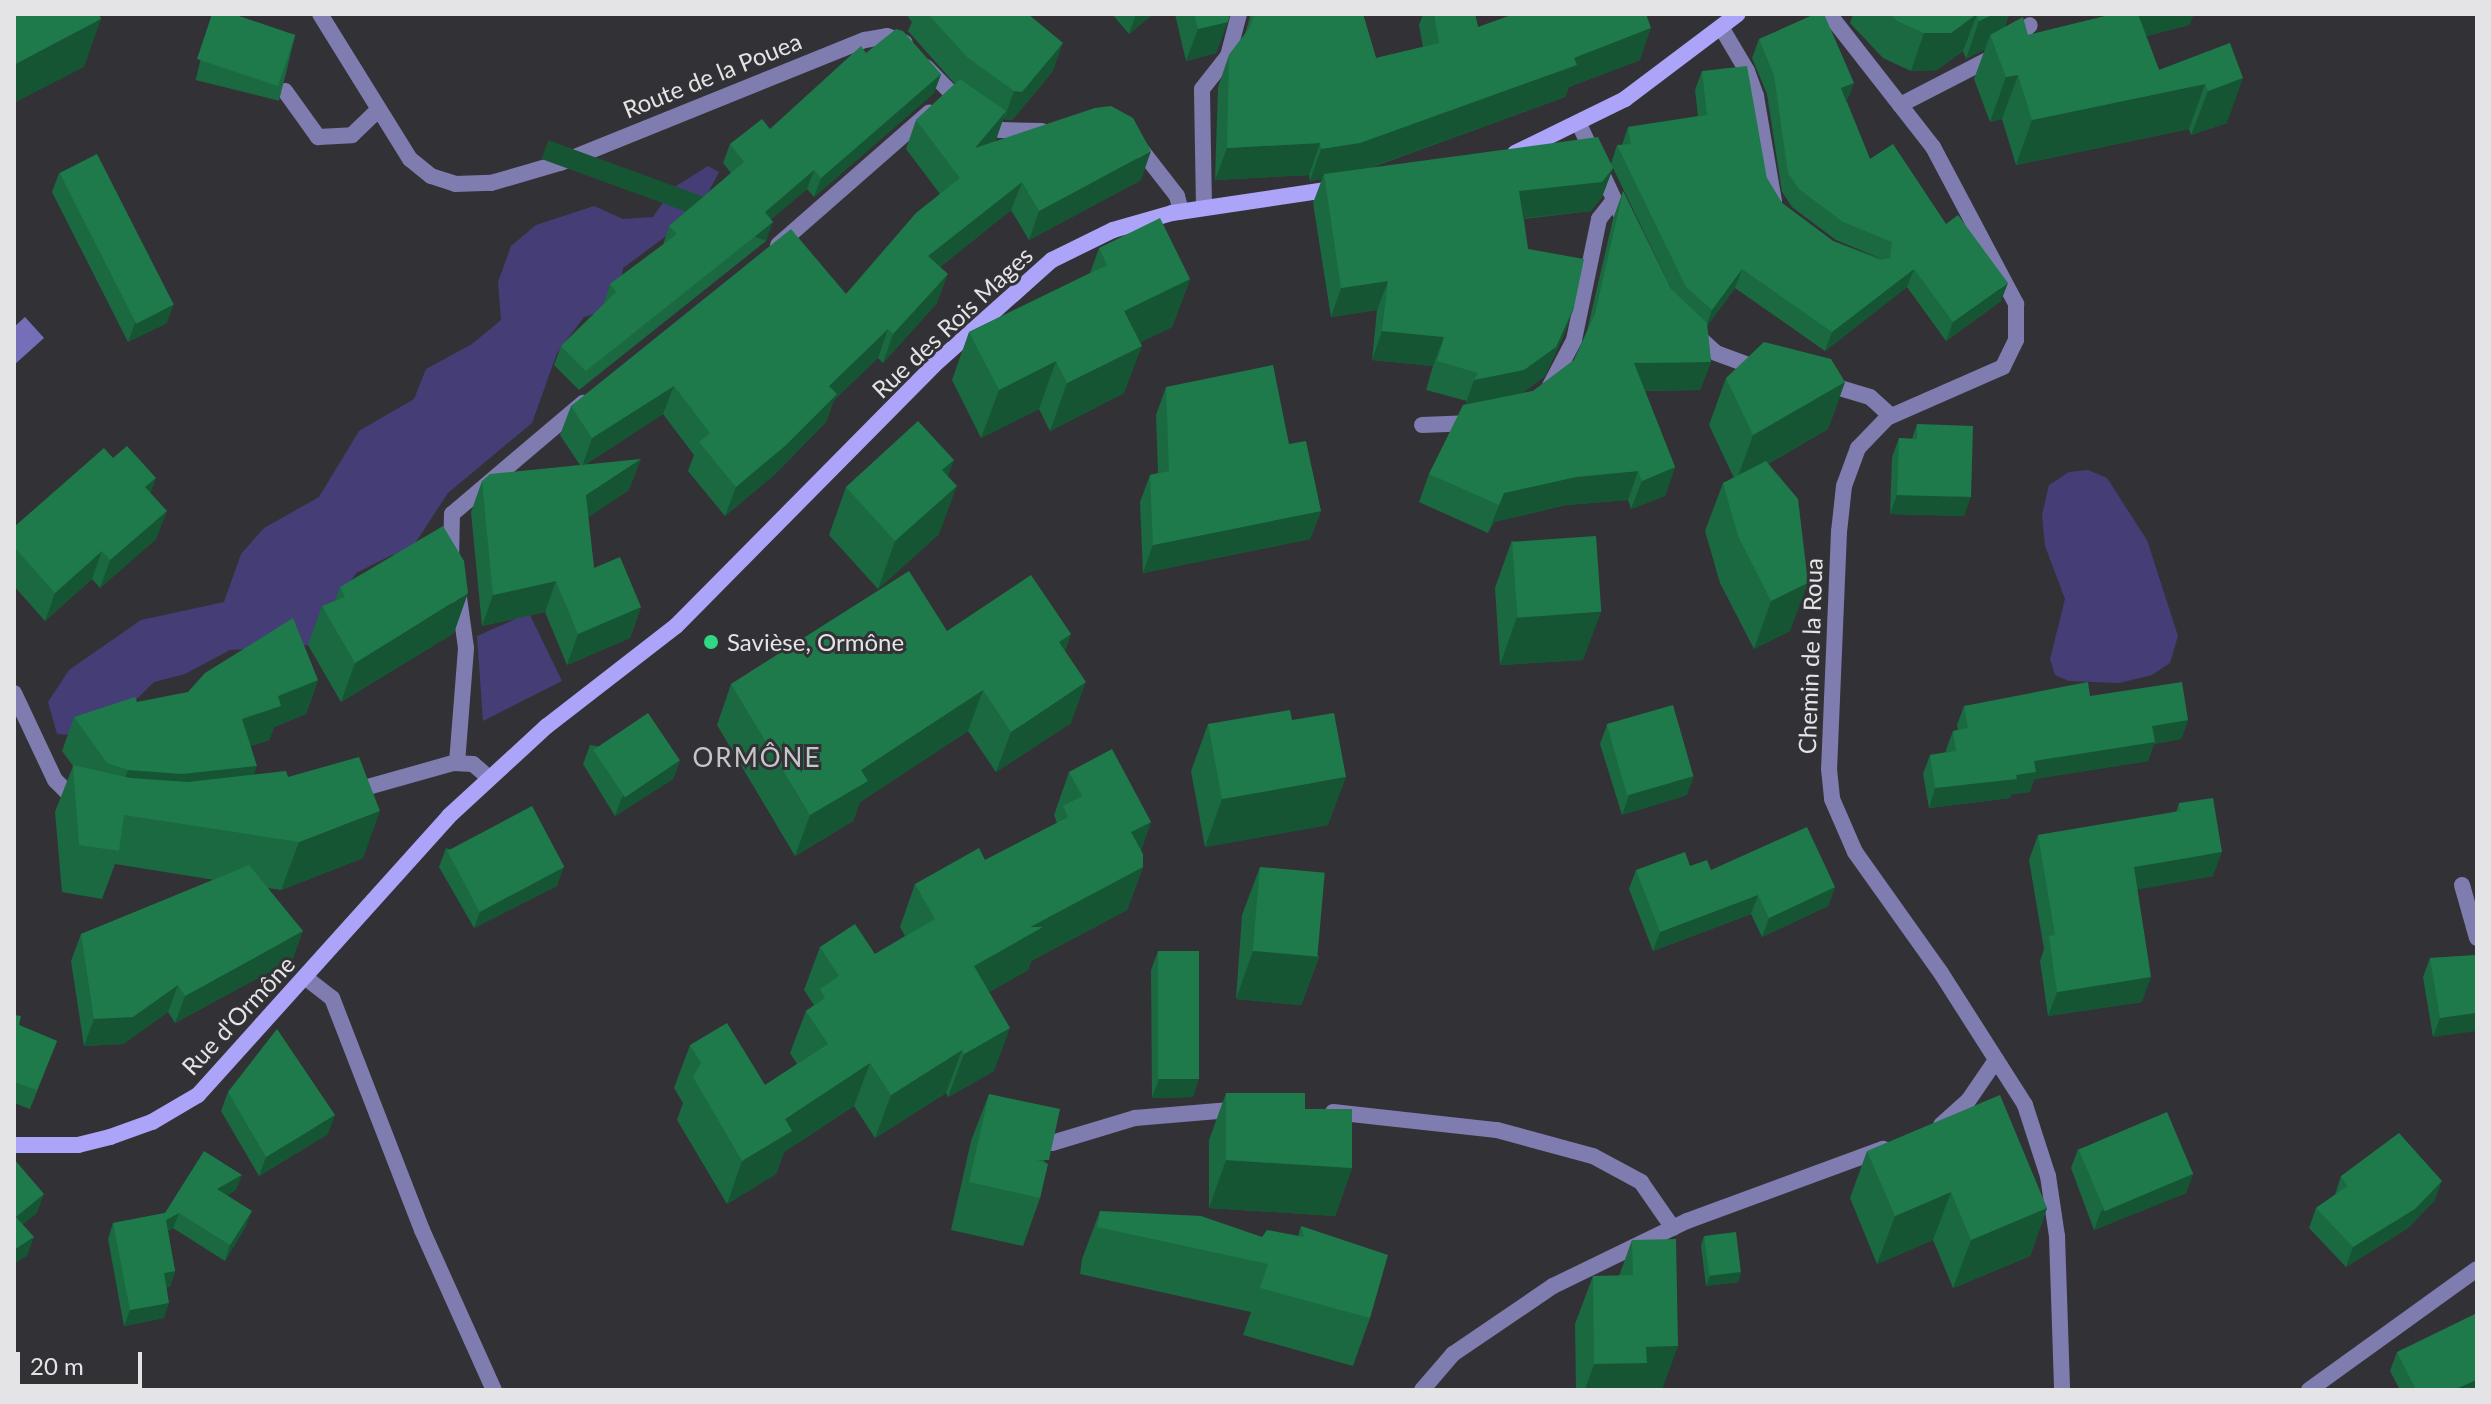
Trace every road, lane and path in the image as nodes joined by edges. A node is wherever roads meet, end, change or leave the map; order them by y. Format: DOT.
graph roads {
  1 [pos="320,14"];
  2 [pos="1239,14"];
  3 [pos="1738,14"];
  4 [pos="1829,14"];
  5 [pos="2030,25"];
  6 [pos="1721,27"];
  7 [pos="285,91"];
  8 [pos="949,94"];
  9 [pos="1900,105"];
  10 [pos="377,111"];
  11 [pos="1580,126"];
  12 [pos="1055,128"];
  13 [pos="1120,131"];
  14 [pos="1499,158"];
  15 [pos="1359,185"];
  16 [pos="1614,200"];
  17 [pos="1204,207"];
  18 [pos="1181,211"];
  19 [pos="1784,215"];
  20 [pos="1635,243"];
  21 [pos="764,257"];
  22 [pos="1682,322"];
  23 [pos="599,389"];
  24 [pos="1533,401"];
  25 [pos="1891,416"];
  26 [pos="1485,420"];
  27 [pos="1422,425"];
  28 [pos="14,693"];
  29 [pos="457,763"];
  30 [pos="489,778"];
  31 [pos="326,797"];
  32 [pos="99,810"];
  33 [pos="2462,885"];
  34 [pos="347,929"];
  35 [pos="2477,938"];
  36 [pos="306,978"];
  37 [pos="1996,1060"];
  38 [pos="1257,1110"];
  39 [pos="1313,1111"];
  40 [pos="1926,1133"];
  41 [pos="1052,1143"];
  42 [pos="1900,1143"];
  43 [pos="14,1145"];
  44 [pos="1673,1228"];
  45 [pos="2477,1269"];
  46 [pos="494,1390"];
  47 [pos="1422,1390"];
  48 [pos="2062,1390"];
  49 [pos="2309,1390"];
  1 -- 10 [label="street, Route de la Pouea"];
  2 -- 17 [label="street"];
  3 -- 6 [label="street"];
  4 -- 9 [label="street, Chemin de la Roua"];
  5 -- 9 [label="street"];
  6 -- 11 [label="street"];
  6 -- 19 [label="street"];
  7 -- 10 [label="street"];
  8 -- 10 [label="street, Route de la Pouea"];
  8 -- 12 [label="street, Route de la Pouea"];
  8 -- 21 [label="street"];
  9 -- 25 [label="street, Chemin de la Roua"];
  11 -- 14 [label="street"];
  11 -- 16 [label="street"];
  13 -- 18 [label="street"];
  15 -- 17 [label="street, Rue des Rois Mages"];
  16 -- 20 [label="street"];
  16 -- 24 [label="street"];
  17 -- 18 [label="street, Rue des Rois Mages"];
  18 -- 30 [label="street, Rue des Rois Mages"];
  22 -- 25 [label="street"];
  23 -- 29 [label="street"];
  25 -- 37 [label="street, Chemin de la Roua"];
  26 -- 27 [label="street"];
  28 -- 32 [label="street"];
  29 -- 30 [label="street"];
  29 -- 31 [label="street"];
  30 -- 34 [label="street, Rue des Rois Mages"];
  33 -- 35 [label="street"];
  34 -- 36 [label="street, Rue d'Ormône"];
  36 -- 43 [label="street, Rue d'Ormône"];
  36 -- 46 [label="street"];
  37 -- 40 [label="street"];
  37 -- 48 [label="street, Chemin de la Roua"];
  38 -- 41 [label="street"];
  39 -- 44 [label="street"];
  42 -- 44 [label="street"];
  44 -- 47 [label="street"];
  45 -- 49 [label="street"];
}
